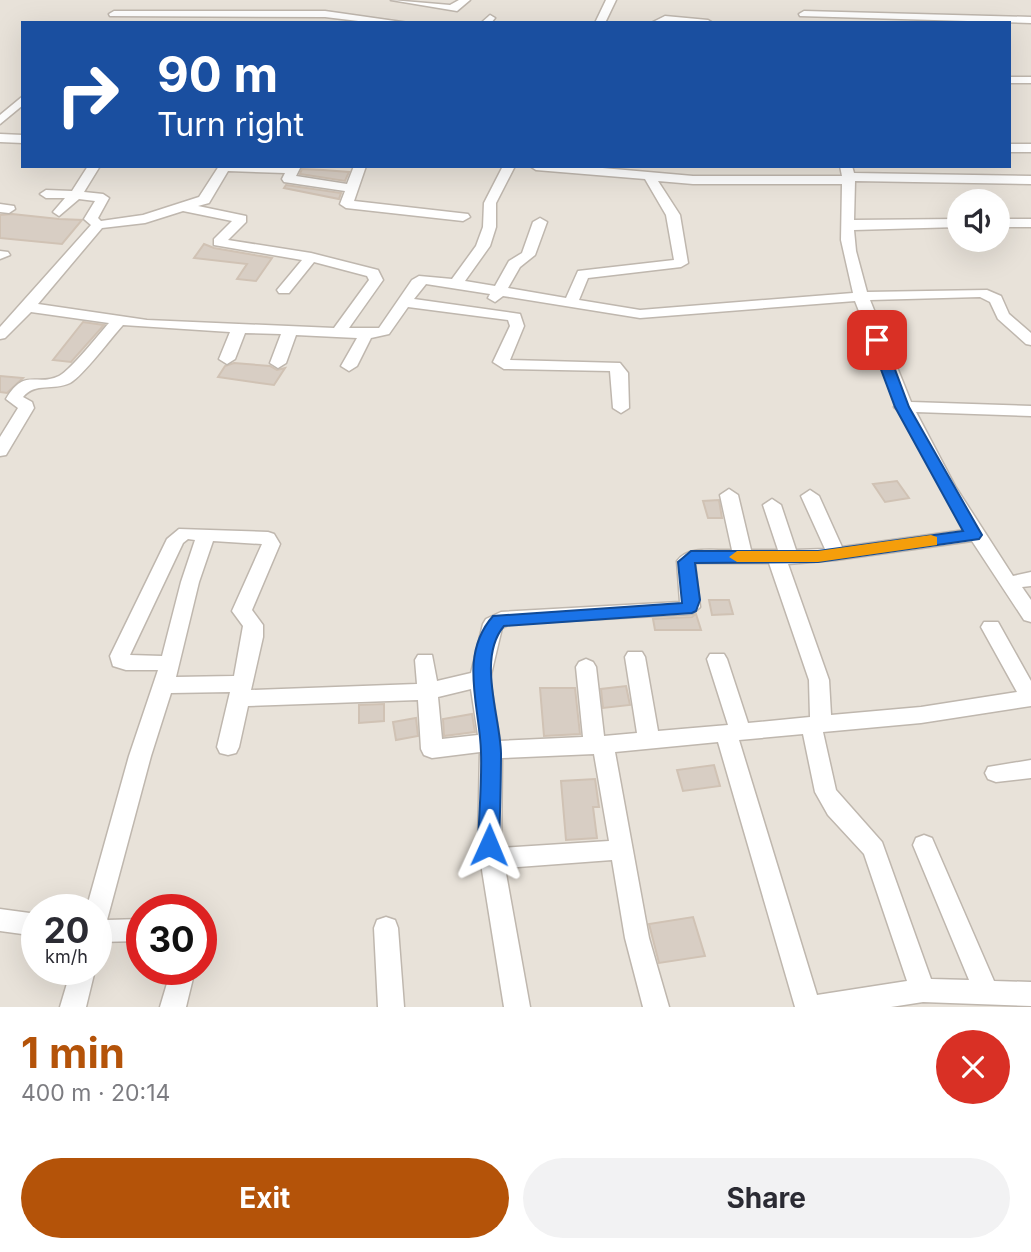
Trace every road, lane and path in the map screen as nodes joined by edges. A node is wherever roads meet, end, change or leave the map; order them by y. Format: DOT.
graph roads {
  1 [pos="181,0"];
  2 [pos="232,0"];
  3 [pos="284,0"];
  4 [pos="396,0"];
  5 [pos="465,0"];
  6 [pos="611,0"];
  7 [pos="803,1"];
  8 [pos="109,2"];
  9 [pos="342,2"];
  10 [pos="290,13"];
  11 [pos="273,14"];
  12 [pos="218,15"];
  13 [pos="169,16"];
  14 [pos="111,18"];
  15 [pos="803,18"];
  16 [pos="187,19"];
  17 [pos="344,19"];
  18 [pos="1031,20"];
  19 [pos="284,21"];
  20 [pos="374,21"];
  21 [pos="601,21"];
  22 [pos="660,21"];
  23 [pos="687,21"];
  24 [pos="1011,80"];
  25 [pos="1031,80"];
  26 [pos="21,101"];
  27 [pos="0,121"];
  28 [pos="0,138"];
  29 [pos="21,139"];
  30 [pos="1011,148"];
  31 [pos="1031,148"];
  32 [pos="93,168"];
  33 [pos="224,168"];
  34 [pos="263,168"];
  35 [pos="293,168"];
  36 [pos="359,168"];
  37 [pos="508,168"];
  38 [pos="557,168"];
  39 [pos="897,172"];
  40 [pos="848,174"];
  41 [pos="650,177"];
  42 [pos="1031,180"];
  43 [pos="352,188"];
  44 [pos="46,194"];
  45 [pos="76,195"];
  46 [pos="183,207"];
  47 [pos="59,212"];
  48 [pos="463,217"];
  49 [pos="540,222"];
  50 [pos="947,223"];
  51 [pos="1010,223"];
  52 [pos="848,224"];
  53 [pos="1030,224"];
  54 [pos="99,225"];
  55 [pos="311,257"];
  56 [pos="456,283"];
  57 [pos="284,290"];
  58 [pos="500,291"];
  59 [pos="864,296"];
  60 [pos="404,302"];
  61 [pos="570,304"];
  62 [pos="28,307"];
  63 [pos="485,313"];
  64 [pos="120,320"];
  65 [pos="239,328"];
  66 [pos="290,331"];
  67 [pos="338,333"];
  68 [pos="366,334"];
  69 [pos="0,335"];
  70 [pos="1031,341"];
  71 [pos="227,359"];
  72 [pos="278,363"];
  73 [pos="349,366"];
  74 [pos="902,407"];
  75 [pos="621,408"];
  76 [pos="1031,411"];
  77 [pos="0,451"];
  78 [pos="729,495"];
  79 [pos="810,496"];
  80 [pos="772,505"];
  81 [pos="206,534"];
  82 [pos="974,535"];
  83 [pos="836,554"];
  84 [pos="743,557"];
  85 [pos="783,558"];
  86 [pos="1031,579"];
  87 [pos="1009,583"];
  88 [pos="1031,615"];
  89 [pos="991,627"];
  90 [pos="635,657"];
  91 [pos="717,659"];
  92 [pos="425,660"];
  93 [pos="586,667"];
  94 [pos="166,677"];
  95 [pos="480,679"];
  96 [pos="240,691"];
  97 [pos="425,692"];
  98 [pos="1030,698"];
  99 [pos="816,724"];
  100 [pos="733,732"];
  101 [pos="649,741"];
  102 [pos="490,746"];
  103 [pos="599,746"];
  104 [pos="228,747"];
  105 [pos="1031,768"];
  106 [pos="996,773"];
  107 [pos="923,845"];
  108 [pos="621,850"];
  109 [pos="491,859"];
  110 [pos="103,894"];
  111 [pos="0,920"];
  112 [pos="21,923"];
  113 [pos="387,928"];
  114 [pos="79,985"];
  115 [pos="179,985"];
  116 [pos="923,990"];
  117 [pos="986,991"];
  118 [pos="1031,994"];
  119 [pos="73,1007"];
  120 [pos="173,1007"];
  121 [pos="391,1007"];
  122 [pos="517,1007"];
  123 [pos="656,1007"];
  124 [pos="808,1007"];
  125 [pos="817,1007"];
  1 -- 13 [label="street"];
  2 -- 12 [label="street"];
  3 -- 11 [label="street"];
  4 -- 5 [label="street"];
  6 -- 21 [label="street"];
  7 -- 15 [label="street"];
  8 -- 14 [label="street"];
  9 -- 17 [label="street"];
  10 -- 11 [label="street"];
  10 -- 17 [label="street"];
  10 -- 19 [label="street"];
  11 -- 12 [label="street"];
  12 -- 16 [label="street"];
  13 -- 14 [label="street"];
  13 -- 16 [label="street"];
  15 -- 18 [label="street"];
  17 -- 20 [label="street"];
  22 -- 23 [label="street"];
  24 -- 25 [label="street"];
  26 -- 27 [label="street"];
  28 -- 29 [label="street"];
  30 -- 31 [label="street"];
  32 -- 45 [label="street"];
  33 -- 46 [label="street"];
  34 -- 35 [label="street"];
  35 -- 43 [label="street"];
  36 -- 43 [label="street"];
  37 -- 56 [label="street"];
  38 -- 41 [label="street"];
  39 -- 40 [label="street"];
  39 -- 42 [label="street"];
  40 -- 41 [label="street"];
  40 -- 52 [label="street"];
  41 -- 61 [label="street"];
  43 -- 48 [label="street"];
  44 -- 45 [label="street"];
  45 -- 47 [label="street"];
  45 -- 54 [label="street"];
  46 -- 54 [label="street"];
  46 -- 55 [label="street"];
  49 -- 58 [label="street"];
  50 -- 52 [label="street"];
  51 -- 53 [label="street"];
  52 -- 59 [label="street"];
  54 -- 62 [label="street"];
  55 -- 57 [label="street"];
  55 -- 67 [label="street"];
  56 -- 58 [label="street"];
  56 -- 60 [label="street"];
  58 -- 61 [label="street"];
  58 -- 63 [label="street"];
  59 -- 61 [label="street"];
  59 -- 70 [label="street"];
  59 -- 74 [label="street"];
  60 -- 63 [label="street"];
  60 -- 68 [label="street"];
  62 -- 64 [label="street"];
  62 -- 69 [label="street"];
  63 -- 75 [label="street"];
  64 -- 65 [label="street"];
  64 -- 77 [label="street"];
  65 -- 66 [label="street"];
  65 -- 71 [label="street"];
  66 -- 67 [label="street"];
  66 -- 72 [label="street"];
  67 -- 68 [label="street"];
  68 -- 73 [label="street"];
  74 -- 76 [label="street"];
  74 -- 82 [label="street"];
  78 -- 84 [label="street"];
  79 -- 83 [label="street"];
  80 -- 85 [label="street"];
  81 -- 94 [label="street"];
  81 -- 94 [label="street"];
  81 -- 96 [label="street"];
  82 -- 83 [label="street"];
  82 -- 87 [label="street"];
  83 -- 85 [label="street"];
  84 -- 85 [label="street"];
  84 -- 95 [label="street"];
  85 -- 99 [label="street"];
  86 -- 87 [label="street"];
  87 -- 88 [label="street"];
  89 -- 98 [label="street"];
  90 -- 101 [label="street"];
  91 -- 100 [label="street"];
  92 -- 97 [label="street"];
  93 -- 103 [label="street"];
  94 -- 96 [label="street"];
  94 -- 110 [label="street"];
  95 -- 97 [label="street"];
  95 -- 102 [label="street"];
  96 -- 97 [label="street"];
  96 -- 104 [label="street"];
  97 -- 102 [label="street"];
  98 -- 99 [label="street"];
  99 -- 100 [label="street"];
  99 -- 116 [label="street"];
  100 -- 101 [label="street"];
  100 -- 124 [label="street"];
  101 -- 103 [label="street"];
  102 -- 103 [label="street"];
  102 -- 109 [label="street"];
  103 -- 108 [label="street"];
  105 -- 106 [label="street"];
  107 -- 117 [label="street"];
  108 -- 109 [label="street"];
  108 -- 123 [label="street"];
  109 -- 122 [label="street"];
  111 -- 112 [label="street"];
  113 -- 121 [label="street"];
  114 -- 119 [label="street"];
  115 -- 120 [label="street"];
  116 -- 117 [label="street"];
  116 -- 125 [label="street"];
  117 -- 118 [label="street"];
}
